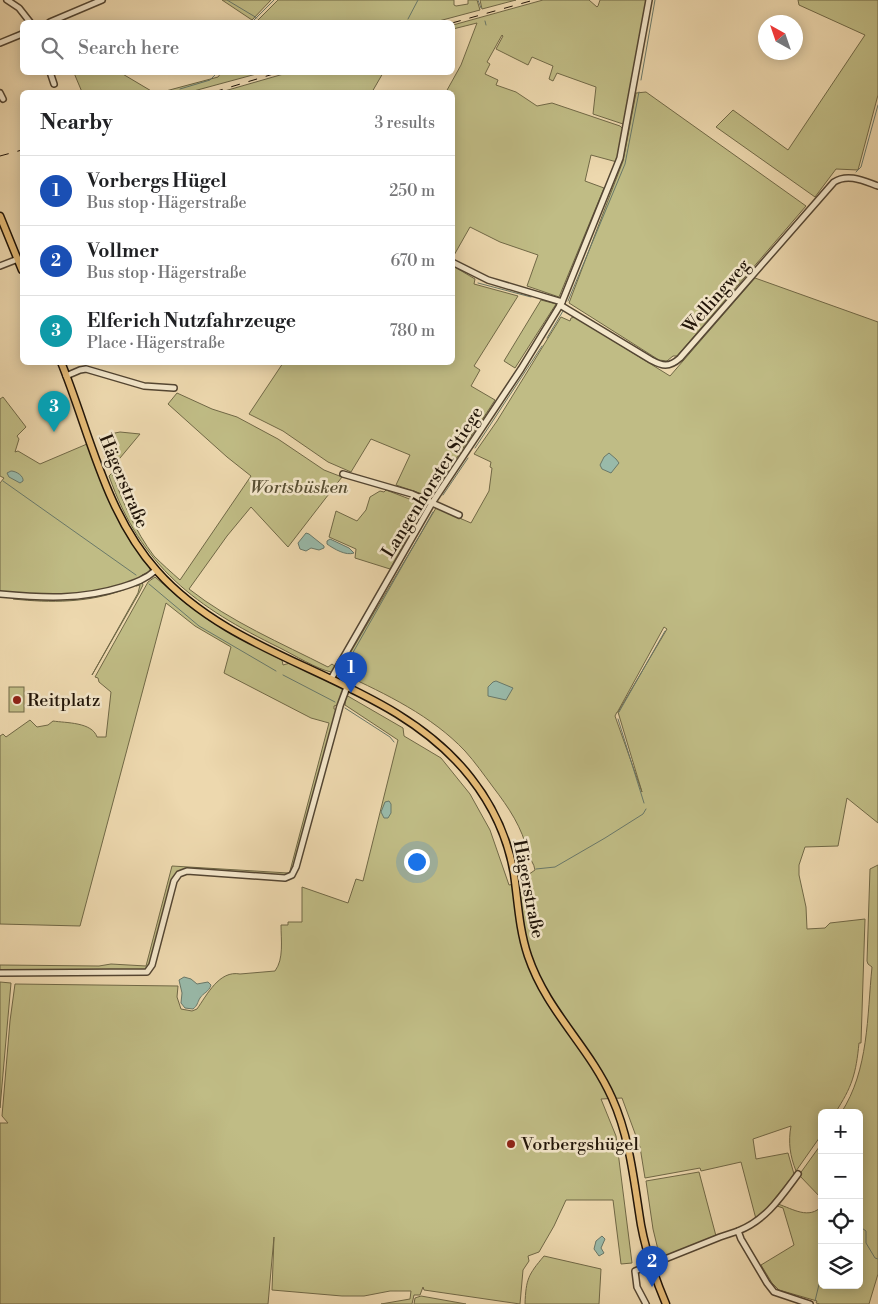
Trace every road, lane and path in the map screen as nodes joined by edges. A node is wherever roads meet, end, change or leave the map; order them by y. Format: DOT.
graph roads {
  1 [pos="7,0"];
  2 [pos="102,0"];
  3 [pos="649,0"];
  4 [pos="28,20"];
  5 [pos="55,20"];
  6 [pos="20,35"];
  7 [pos="0,43"];
  8 [pos="51,75"];
  9 [pos="54,84"];
  10 [pos="0,93"];
  11 [pos="3,99"];
  12 [pos="878,186"];
  13 [pos="0,216"];
  14 [pos="18,259"];
  15 [pos="20,264"];
  16 [pos="455,264"];
  17 [pos="0,266"];
  18 [pos="561,303"];
  19 [pos="62,365"];
  20 [pos="66,376"];
  21 [pos="174,388"];
  22 [pos="343,474"];
  23 [pos="432,502"];
  24 [pos="459,515"];
  25 [pos="156,570"];
  26 [pos="0,594"];
  27 [pos="331,679"];
  28 [pos="348,688"];
  29 [pos="0,973"];
  30 [pos="798,1174"];
  31 [pos="738,1231"];
  32 [pos="651,1266"];
  33 [pos="646,1304"];
  34 [pos="666,1304"];
  35 [pos="810,1304"];
  1 -- 4 [label="street"];
  2 -- 5 [label="street"];
  3 -- 18 [label="street, Langenhorster Stiege"];
  6 -- 7 [label="street"];
  8 -- 9 [label="street"];
  10 -- 11 [label="street"];
  12 -- 18 [label="street, Wellingweg"];
  13 -- 14 [label="main road"];
  14 -- 15 [label="main road"];
  14 -- 17 [label="street"];
  16 -- 18 [label="street"];
  18 -- 23 [label="street, Langenhorster Stiege"];
  19 -- 20 [label="main road, Hägerstraße"];
  20 -- 21 [label="street"];
  20 -- 25 [label="main road, Hägerstraße"];
  22 -- 23 [label="street"];
  23 -- 24 [label="street"];
  23 -- 27 [label="street, Langenhorster Stiege"];
  25 -- 26 [label="street"];
  25 -- 27 [label="main road, Hägerstraße"];
  27 -- 28 [label="main road, Hägerstraße"];
  28 -- 29 [label="street"];
  28 -- 32 [label="main road, Hägerstraße"];
  30 -- 31 [label="street"];
  31 -- 32 [label="street"];
  31 -- 35 [label="street"];
  32 -- 33 [label="street"];
  32 -- 34 [label="main road, Hägerstraße"];
}
